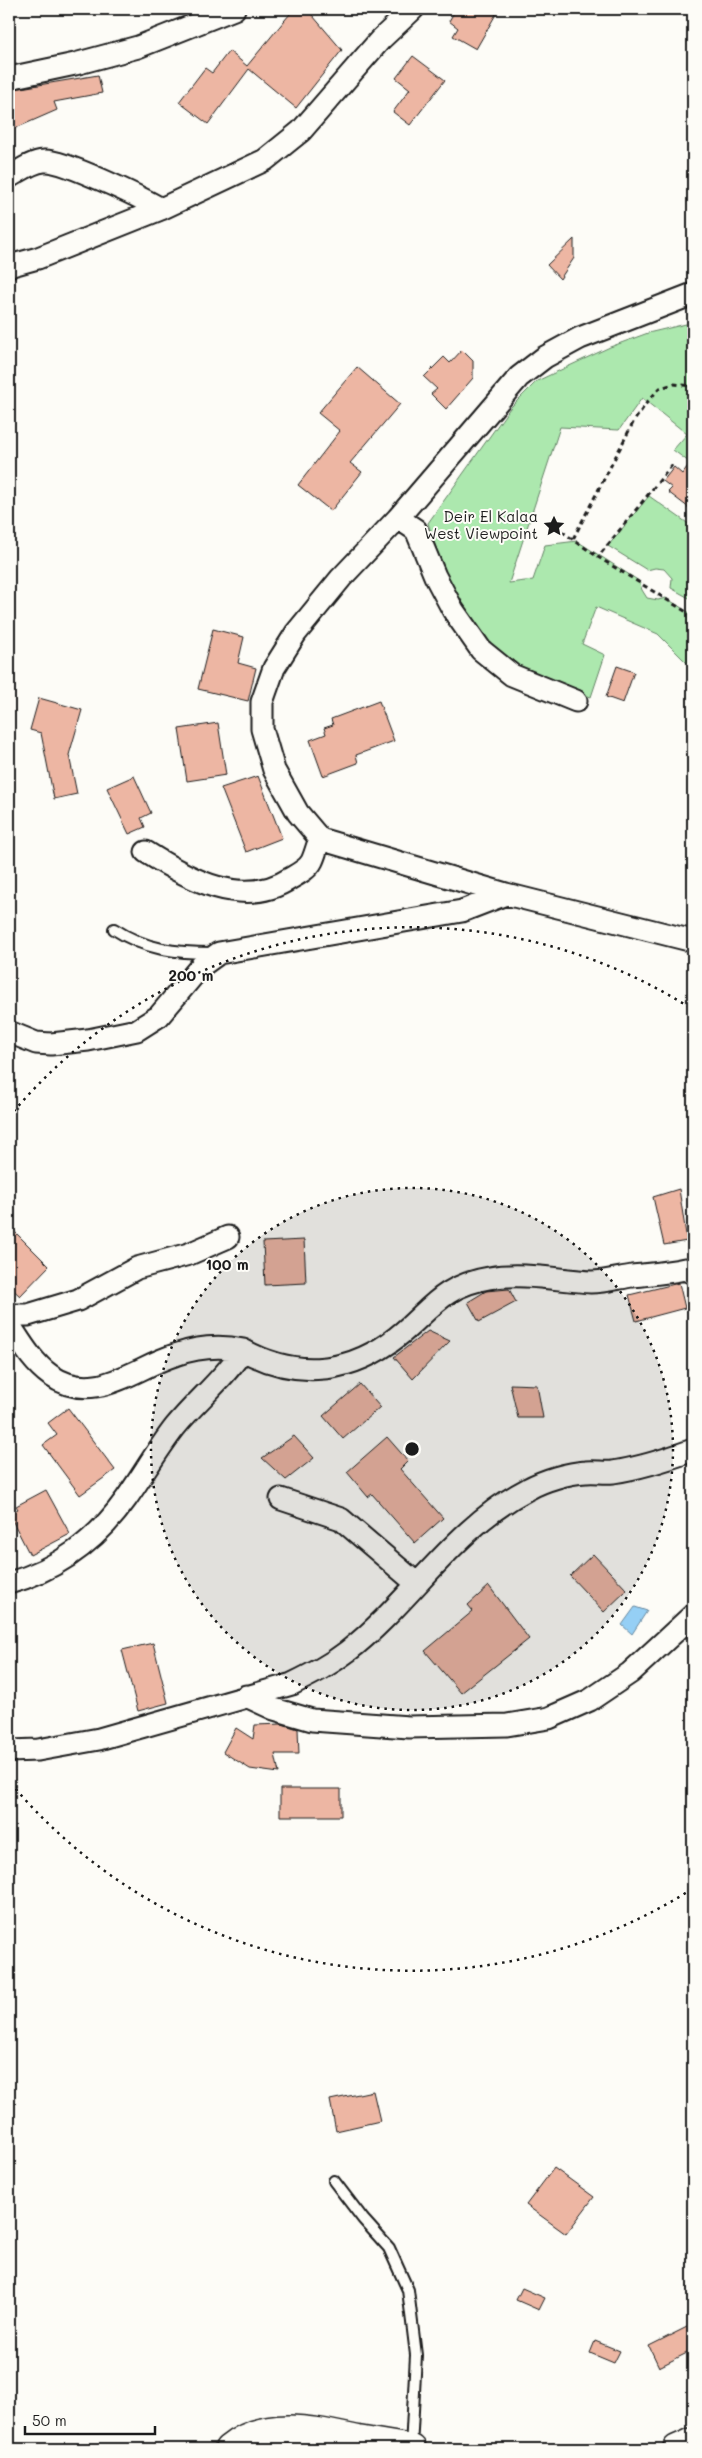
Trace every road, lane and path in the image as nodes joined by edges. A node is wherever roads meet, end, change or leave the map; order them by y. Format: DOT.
graph roads {
  1 [pos="234,9"];
  2 [pos="413,9"];
  3 [pos="9,78"];
  4 [pos="9,177"];
  5 [pos="161,209"];
  6 [pos="9,266"];
  7 [pos="693,294"];
  8 [pos="693,386"];
  9 [pos="672,465"];
  10 [pos="398,518"];
  11 [pos="554,526"];
  12 [pos="573,539"];
  13 [pos="598,557"];
  14 [pos="693,616"];
  15 [pos="576,700"];
  16 [pos="320,839"];
  17 [pos="146,852"];
  18 [pos="506,894"];
  19 [pos="114,929"];
  20 [pos="693,941"];
  21 [pos="219,953"];
  22 [pos="9,1032"];
  23 [pos="228,1237"];
  24 [pos="693,1273"];
  25 [pos="9,1315"];
  26 [pos="9,1324"];
  27 [pos="243,1350"];
  28 [pos="693,1450"];
  29 [pos="281,1499"];
  30 [pos="9,1583"];
  31 [pos="416,1583"];
  32 [pos="693,1615"];
  33 [pos="246,1696"];
  34 [pos="9,1751"];
  35 [pos="334,2181"];
  36 [pos="693,2442"];
  37 [pos="229,2449"];
  38 [pos="411,2449"];
  39 [pos="677,2449"];
  1 -- 3 [label="street"];
  2 -- 5 [label="street"];
  4 -- 5 [label="street"];
  5 -- 6 [label="street"];
  7 -- 10 [label="street"];
  8 -- 12 [label="path"];
  9 -- 13 [label="path"];
  10 -- 15 [label="street"];
  10 -- 16 [label="street"];
  11 -- 12 [label="path"];
  12 -- 13 [label="path"];
  13 -- 14 [label="path"];
  16 -- 17 [label="street"];
  16 -- 18 [label="street"];
  18 -- 20 [label="street"];
  18 -- 21 [label="street"];
  19 -- 21 [label="lane"];
  21 -- 22 [label="street"];
  23 -- 25 [label="street"];
  24 -- 27 [label="street"];
  26 -- 27 [label="street"];
  27 -- 30 [label="street"];
  28 -- 31 [label="street"];
  29 -- 31 [label="street"];
  31 -- 33 [label="street"];
  32 -- 33 [label="street"];
  33 -- 34 [label="street"];
  35 -- 38 [label="lane"];
  36 -- 39 [label="main road"];
  37 -- 38 [label="main road"];
}
